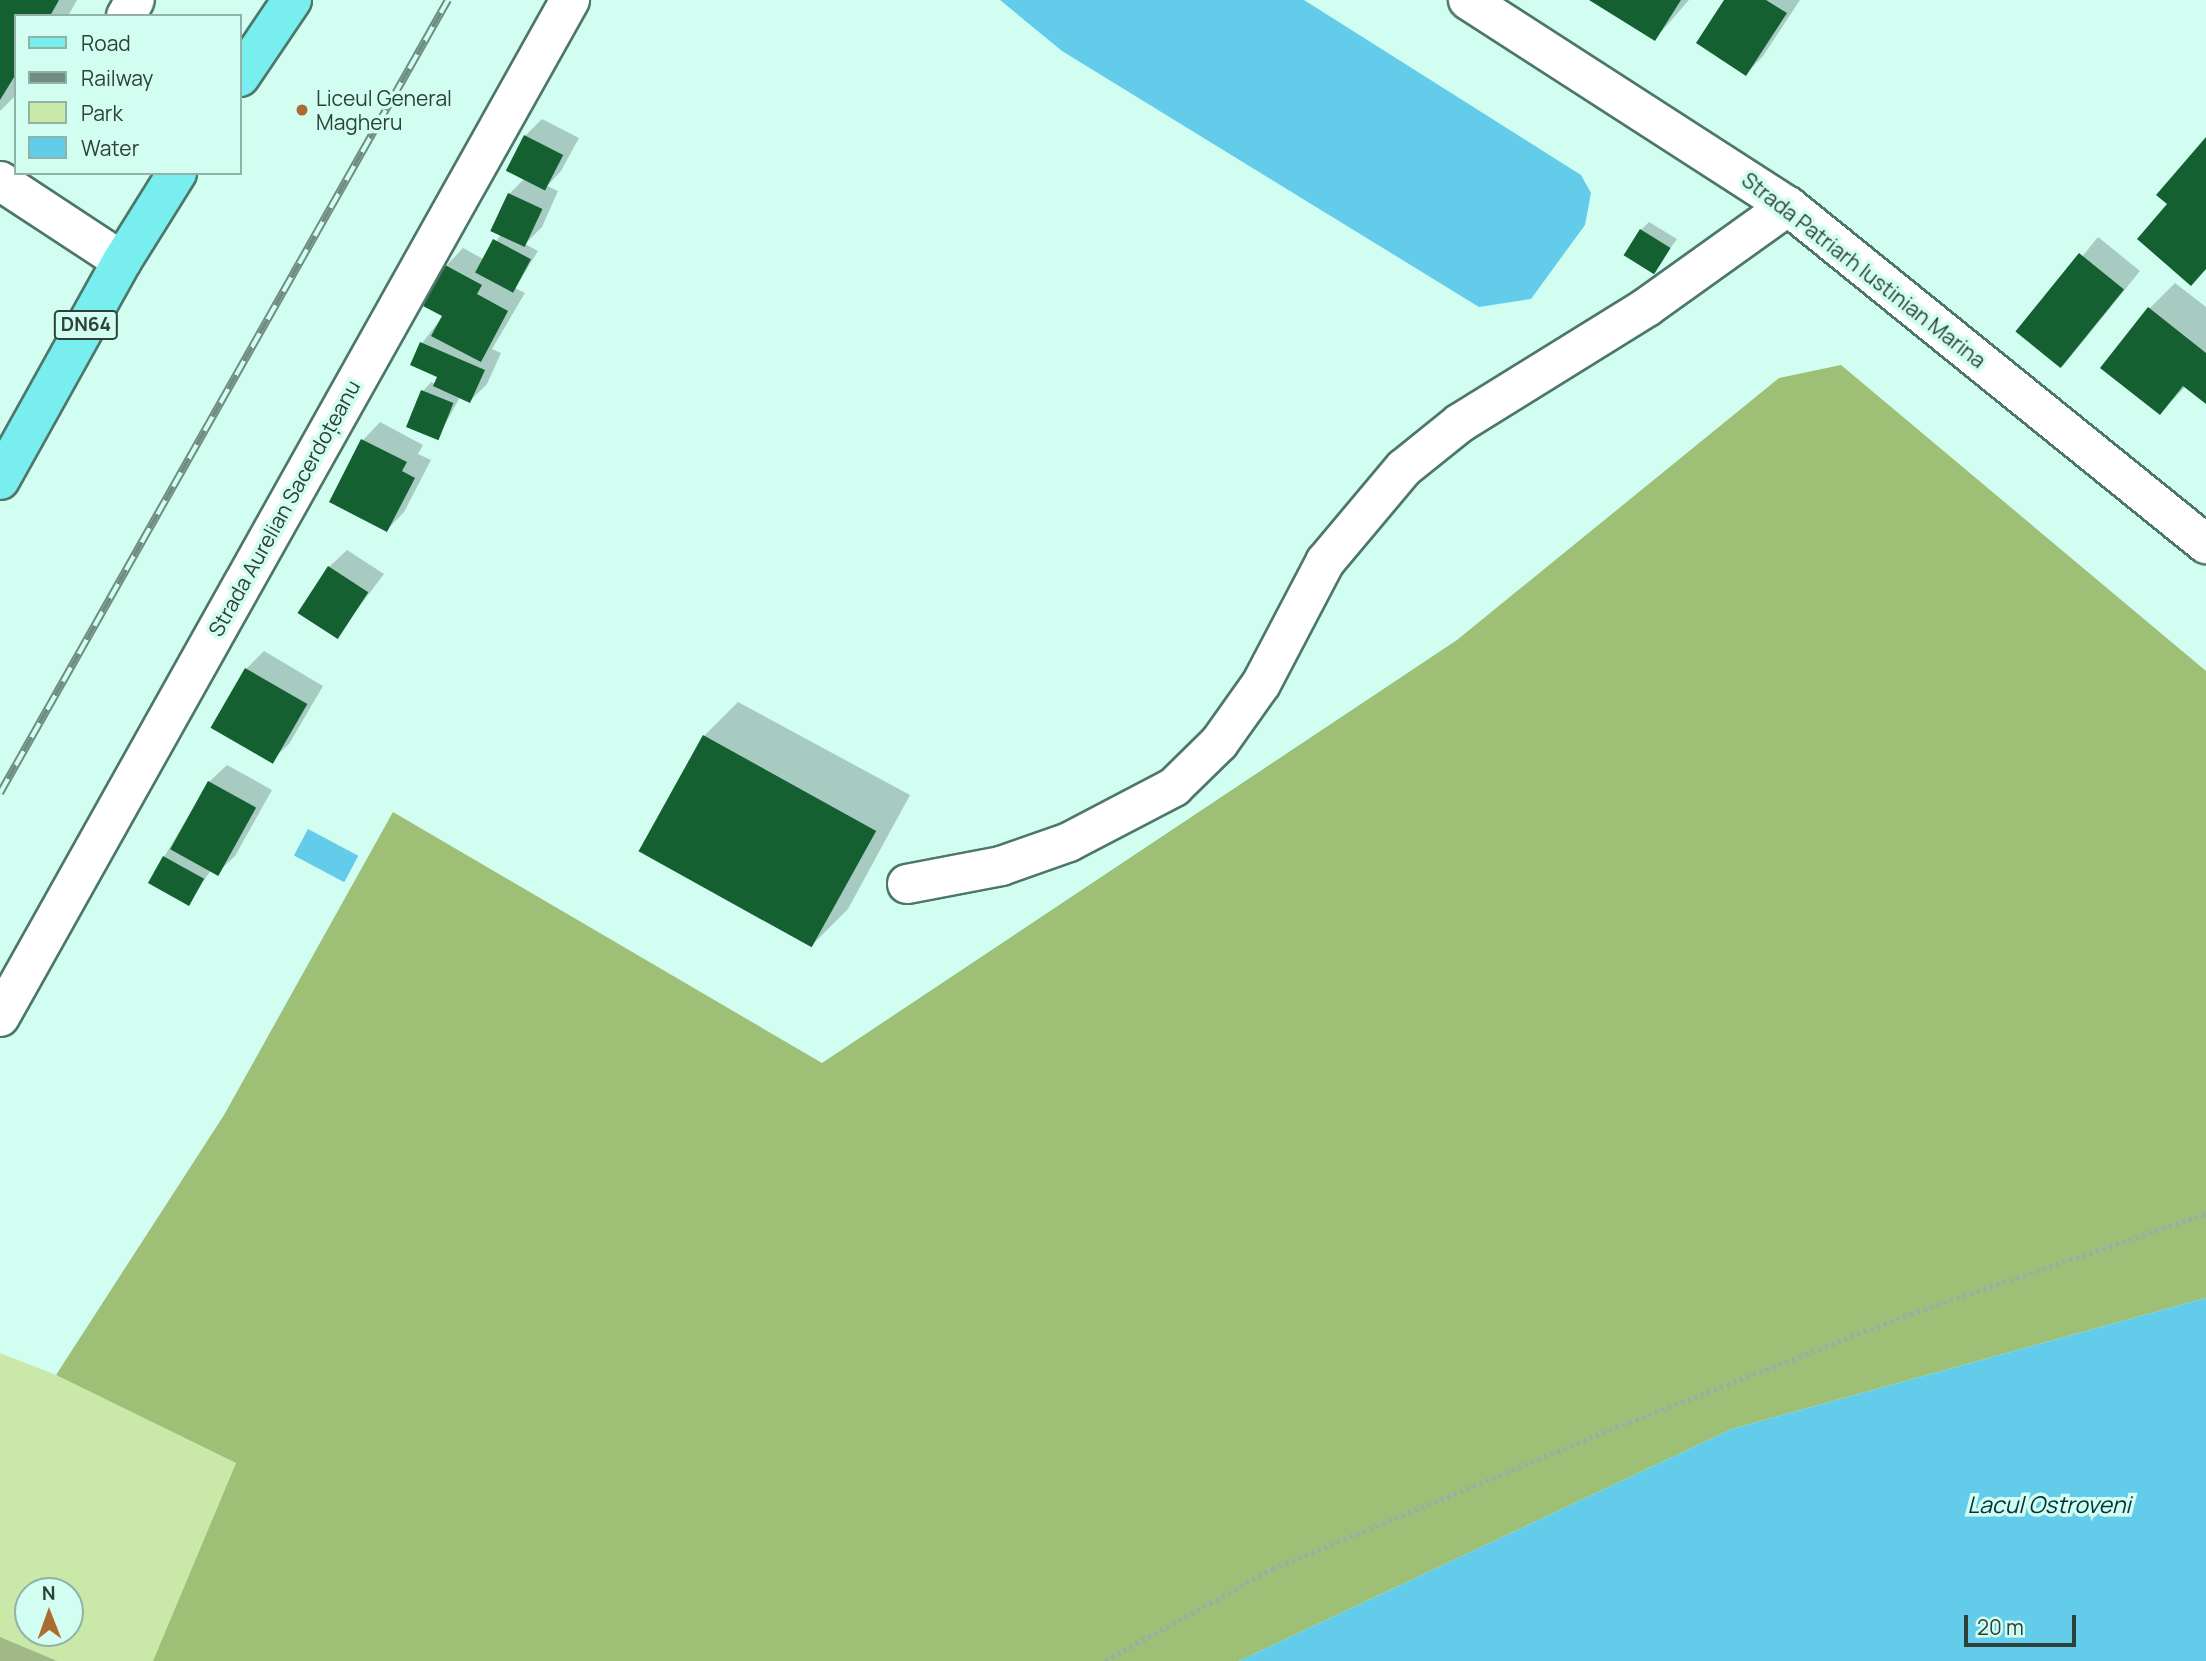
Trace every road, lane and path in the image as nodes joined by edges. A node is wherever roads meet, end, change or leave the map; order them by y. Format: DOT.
graph roads {
  1 [pos="292,0"];
  2 [pos="570,0"];
  3 [pos="1468,0"];
  4 [pos="242,74"];
  5 [pos="176,175"];
  6 [pos="24,184"];
  7 [pos="1788,206"];
  8 [pos="122,261"];
  9 [pos="0,480"];
  10 [pos="2206,544"];
  11 [pos="907,884"];
  12 [pos="0,1017"];
  13 [pos="2206,1214"];
  14 [pos="1105,1661"];
  1 -- 4 [label="main road"];
  2 -- 12 [label="street, Strada Aurelian Sacerdoțeanu"];
  3 -- 7 [label="street, Strada Patriarh Iustinian Marina"];
  5 -- 8 [label="main road, DN64"];
  6 -- 8 [label="street"];
  7 -- 10 [label="street, Strada Patriarh Iustinian Marina"];
  7 -- 11 [label="street"];
  8 -- 9 [label="main road, DN64"];
  13 -- 14 [label="path"];
}
